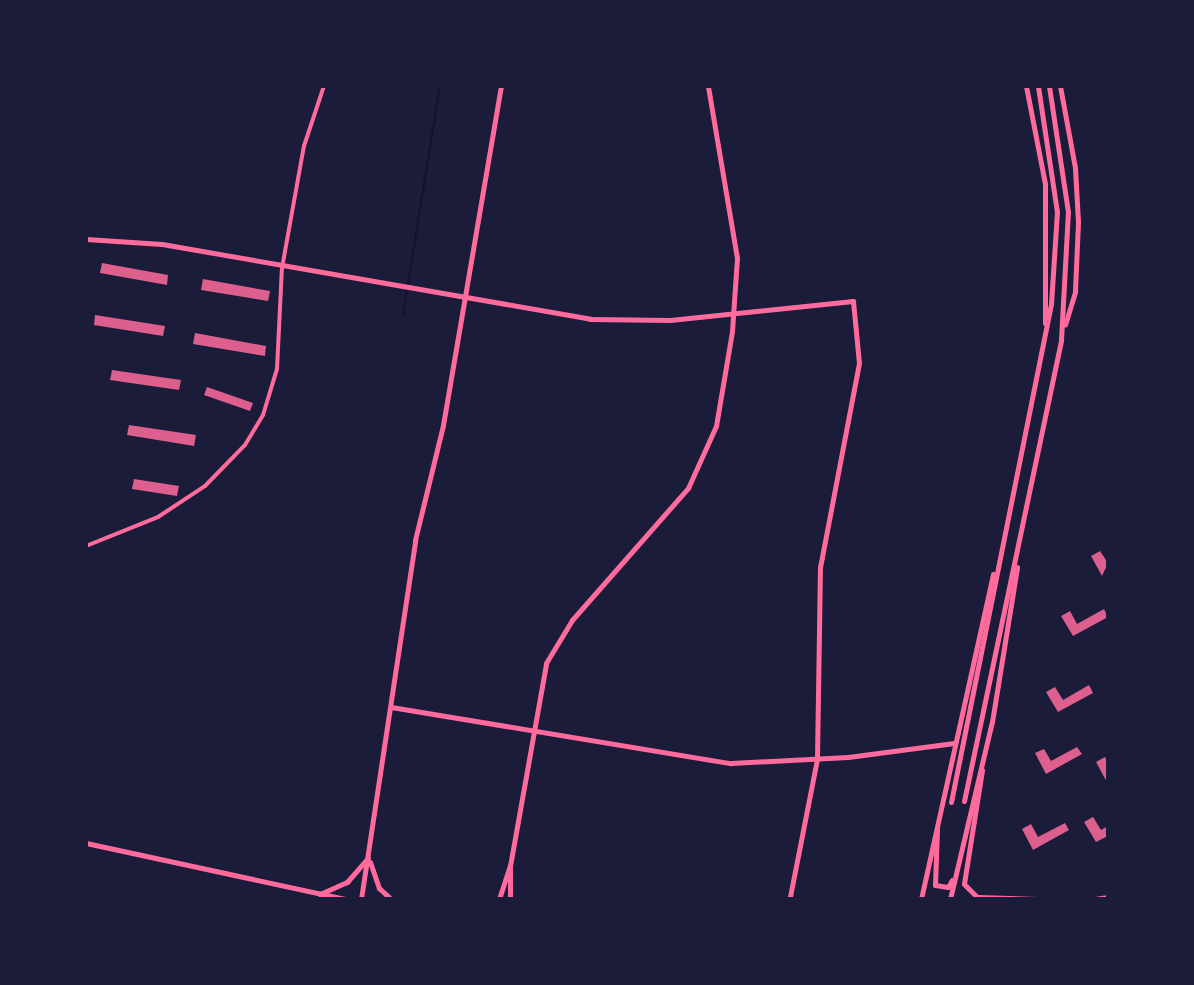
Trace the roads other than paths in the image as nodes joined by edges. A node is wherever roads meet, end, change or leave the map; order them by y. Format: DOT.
graph roads {
  1 [pos="324,86"];
  2 [pos="501,86"];
  3 [pos="708,86"];
  4 [pos="1026,86"];
  5 [pos="1038,86"];
  6 [pos="1049,86"];
  7 [pos="1060,86"];
  8 [pos="86,239"];
  9 [pos="282,268"];
  10 [pos="465,299"];
  11 [pos="734,313"];
  12 [pos="1044,336"];
  13 [pos="1061,340"];
  14 [pos="86,546"];
  15 [pos="998,554"];
  16 [pos="1018,558"];
  17 [pos="391,707"];
  18 [pos="532,729"];
  19 [pos="954,743"];
  20 [pos="983,753"];
  21 [pos="817,759"];
  22 [pos="964,801"];
  23 [pos="951,802"];
  24 [pos="937,817"];
  25 [pos="86,843"];
  26 [pos="369,857"];
  27 [pos="510,866"];
  28 [pos="955,875"];
  29 [pos="323,897"];
  30 [pos="1108,897"];
  31 [pos="789,898"];
  32 [pos="345,899"];
  33 [pos="361,899"];
  34 [pos="391,899"];
  35 [pos="499,899"];
  36 [pos="510,899"];
  37 [pos="921,899"];
  38 [pos="950,899"];
  39 [pos="1037,899"];
  40 [pos="1095,899"];
  1 -- 9 [label="street"];
  2 -- 10 [label="street"];
  3 -- 11 [label="street"];
  4 -- 12 [label="street"];
  5 -- 12 [label="street"];
  6 -- 13 [label="street"];
  7 -- 13 [label="street"];
  8 -- 9 [label="street"];
  9 -- 10 [label="street"];
  9 -- 14 [label="street"];
  10 -- 11 [label="street"];
  10 -- 17 [label="street"];
  11 -- 18 [label="street"];
  11 -- 21 [label="street"];
  12 -- 15 [label="street"];
  13 -- 16 [label="street"];
  15 -- 19 [label="street"];
  15 -- 23 [label="street"];
  16 -- 20 [label="street"];
  16 -- 22 [label="street"];
  17 -- 18 [label="street"];
  17 -- 26 [label="street"];
  18 -- 21 [label="street"];
  18 -- 27 [label="street"];
  19 -- 21 [label="street"];
  19 -- 24 [label="street"];
  20 -- 28 [label="street"];
  20 -- 39 [label="street"];
  21 -- 31 [label="street"];
  24 -- 28 [label="street"];
  24 -- 37 [label="street"];
  25 -- 29 [label="street"];
  26 -- 29 [label="street"];
  26 -- 33 [label="street"];
  26 -- 34 [label="street"];
  27 -- 35 [label="street"];
  27 -- 36 [label="street"];
  28 -- 38 [label="street"];
  29 -- 32 [label="street"];
  30 -- 40 [label="street"];
}
